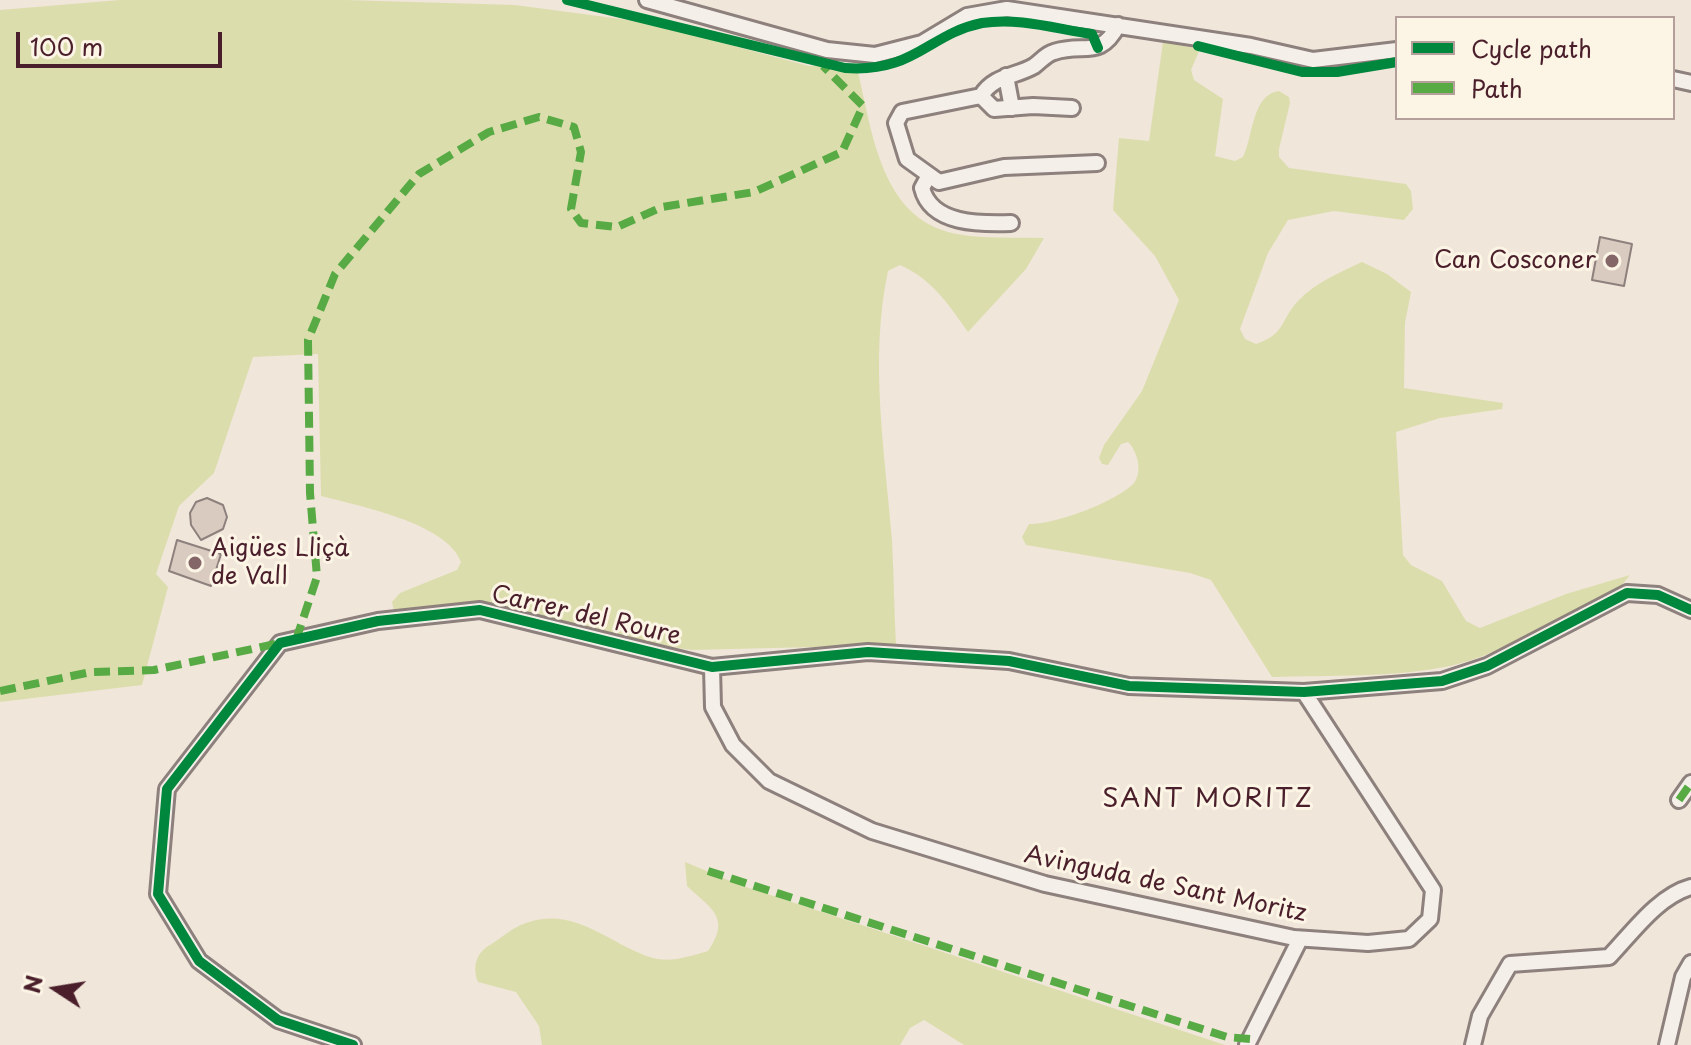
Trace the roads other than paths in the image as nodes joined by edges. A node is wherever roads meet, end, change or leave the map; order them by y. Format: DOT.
graph roads {
  1 [pos="647,0"];
  2 [pos="1118,25"];
  3 [pos="1395,50"];
  4 [pos="1006,76"];
  5 [pos="981,96"];
  6 [pos="1012,108"];
  7 [pos="1072,108"];
  8 [pos="1097,163"];
  9 [pos="928,177"];
  10 [pos="1011,223"];
  11 [pos="1691,610"];
  12 [pos="712,667"];
  13 [pos="1304,692"];
  14 [pos="1691,783"];
  15 [pos="1679,800"];
  16 [pos="1691,887"];
  17 [pos="1300,939"];
  18 [pos="1691,963"];
  19 [pos="1480,1016"];
  20 [pos="353,1045"];
  21 [pos="1247,1045"];
  22 [pos="1473,1045"];
  23 [pos="1484,1045"];
  24 [pos="1667,1045"];
  1 -- 2 [label="street"];
  2 -- 3 [label="street"];
  2 -- 4 [label="street"];
  4 -- 5 [label="street"];
  4 -- 6 [label="street"];
  5 -- 6 [label="street"];
  5 -- 9 [label="street"];
  6 -- 7 [label="street"];
  8 -- 9 [label="street"];
  9 -- 10 [label="street"];
  11 -- 13 [label="street, Carrer del Roure"];
  12 -- 13 [label="street, Carrer del Roure"];
  12 -- 17 [label="street, Avinguda de Sant Moritz"];
  12 -- 20 [label="street, Carrer del Roure"];
  13 -- 17 [label="street, Avinguda de Sant Moritz"];
  14 -- 15 [label="street"];
  16 -- 19 [label="street"];
  17 -- 21 [label="street"];
  18 -- 24 [label="street"];
  19 -- 22 [label="street"];
  19 -- 23 [label="street"];
}
